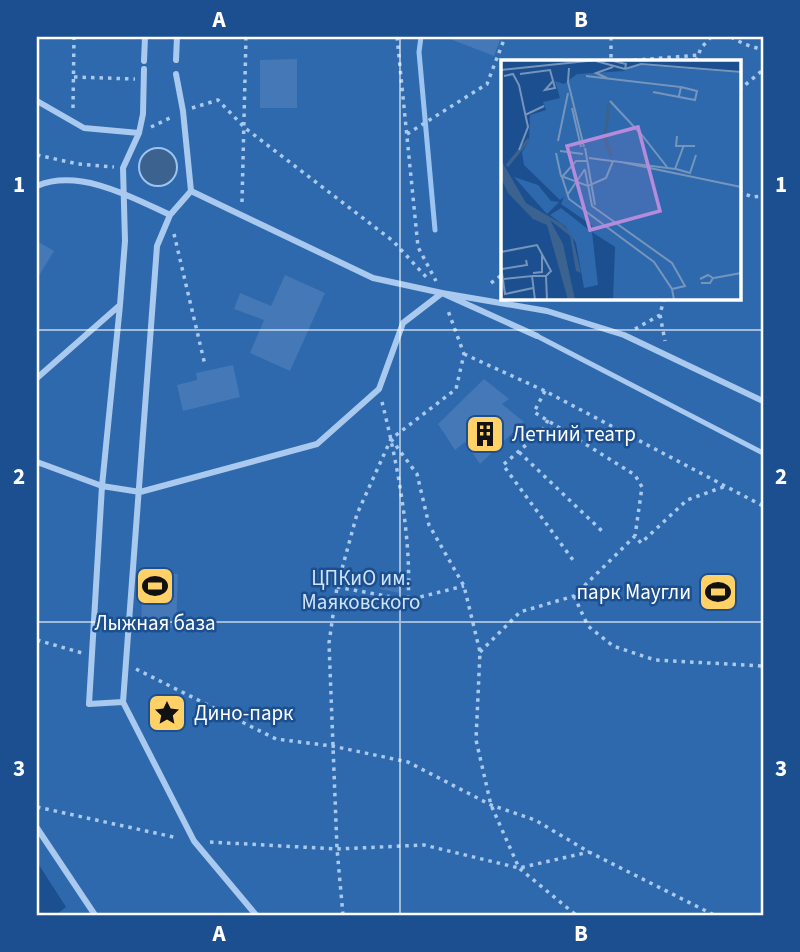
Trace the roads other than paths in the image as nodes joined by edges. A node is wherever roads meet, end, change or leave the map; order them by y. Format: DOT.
graph roads {
  1 [pos="145,37"];
  2 [pos="177,37"];
  3 [pos="176,60"];
  4 [pos="176,74"];
  5 [pos="37,101"];
  6 [pos="139,133"];
  7 [pos="37,186"];
  8 [pos="191,191"];
  9 [pos="125,194"];
  10 [pos="170,215"];
  11 [pos="442,293"];
  12 [pos="120,305"];
  13 [pos="537,336"];
  14 [pos="37,378"];
  15 [pos="763,401"];
  16 [pos="763,453"];
  17 [pos="37,462"];
  18 [pos="102,486"];
  19 [pos="140,492"];
  20 [pos="123,702"];
  21 [pos="37,828"];
  22 [pos="95,915"];
  23 [pos="256,915"];
  1 -- 6 [label="street"];
  2 -- 3 [label="street"];
  4 -- 8 [label="street"];
  5 -- 6 [label="street"];
  6 -- 9 [label="street"];
  7 -- 9 [label="street"];
  8 -- 10 [label="street"];
  8 -- 11 [label="street"];
  9 -- 10 [label="street"];
  9 -- 12 [label="street"];
  10 -- 19 [label="street"];
  11 -- 13 [label="street"];
  11 -- 15 [label="street"];
  11 -- 19 [label="street"];
  12 -- 14 [label="street"];
  12 -- 18 [label="street"];
  13 -- 16 [label="lane"];
  17 -- 18 [label="street"];
  18 -- 19 [label="street"];
  18 -- 20 [label="street"];
  19 -- 20 [label="street"];
  20 -- 23 [label="street"];
  21 -- 22 [label="street"];
}
